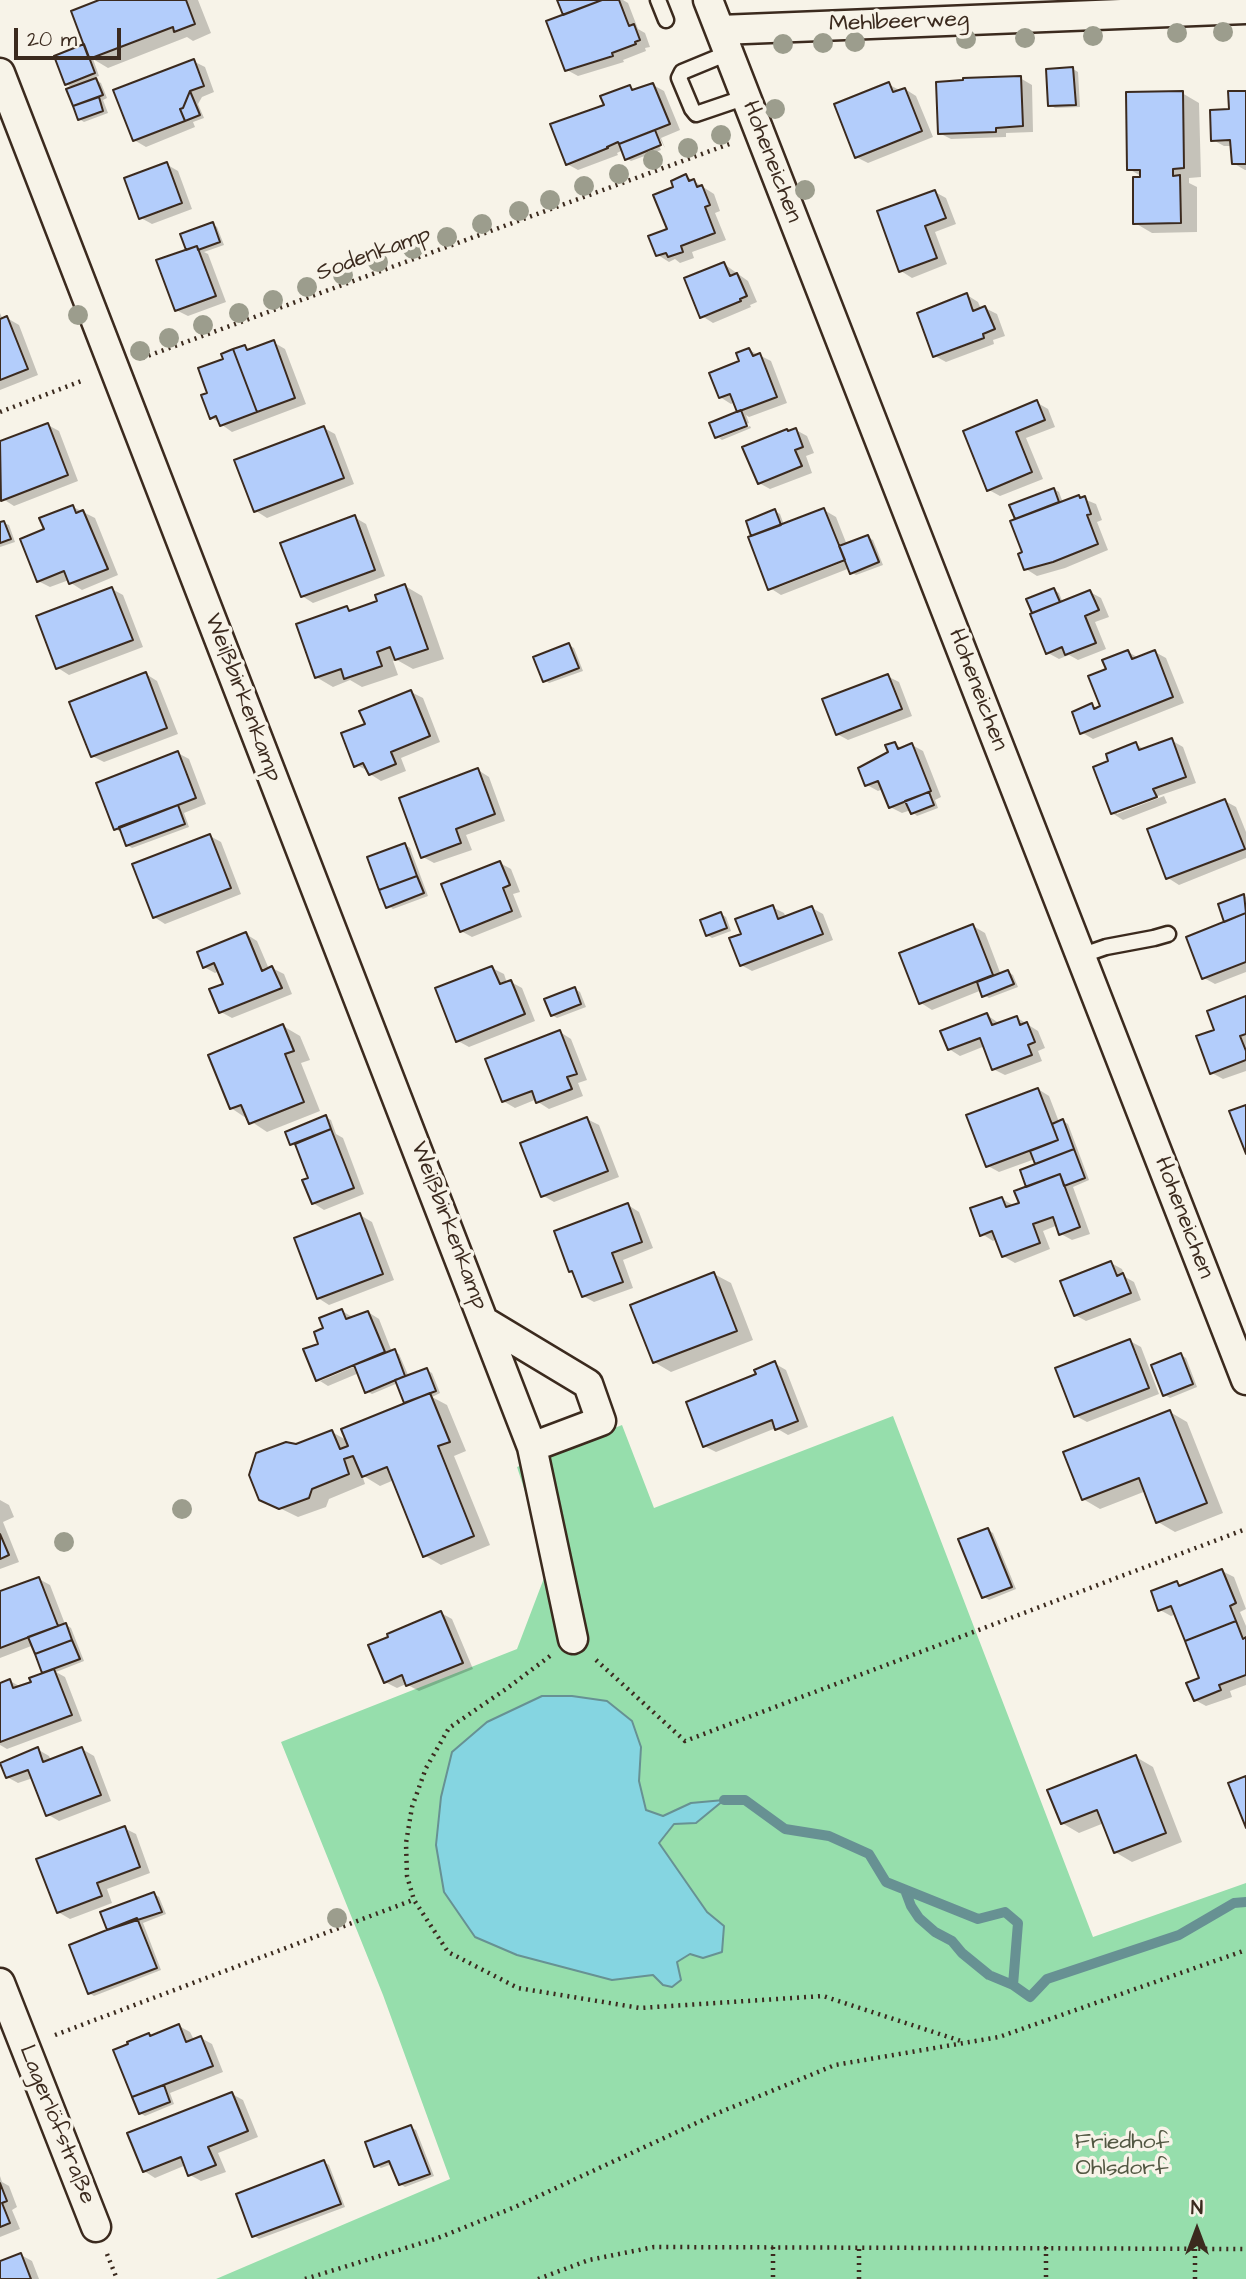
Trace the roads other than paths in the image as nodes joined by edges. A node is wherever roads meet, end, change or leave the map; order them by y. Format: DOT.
graph roads {
  1 [pos="658,0"];
  2 [pos="708,0"];
  3 [pos="1246,9"];
  4 [pos="666,20"];
  5 [pos="724,41"];
  6 [pos="0,73"];
  7 [pos="746,97"];
  8 [pos="1168,934"];
  9 [pos="1080,956"];
  10 [pos="485,1322"];
  11 [pos="1246,1380"];
  12 [pos="532,1447"];
  13 [pos="573,1639"];
  14 [pos="0,1984"];
  15 [pos="96,2227"];
  1 -- 4 [label="lane"];
  2 -- 5 [label="street, Hoheneichen"];
  3 -- 5 [label="street, Mehlbeerweg"];
  5 -- 7 [label="street, Hoheneichen"];
  5 -- 7 [label="lane"];
  6 -- 10 [label="street, Weißbirkenkamp"];
  7 -- 9 [label="street, Hoheneichen"];
  8 -- 9 [label="lane"];
  9 -- 11 [label="street, Hoheneichen"];
  10 -- 12 [label="street, Weißbirkenkamp"];
  10 -- 12 [label="street, Weißbirkenkamp"];
  12 -- 13 [label="street"];
  14 -- 15 [label="street, Lagerlöfstraße"];
}
